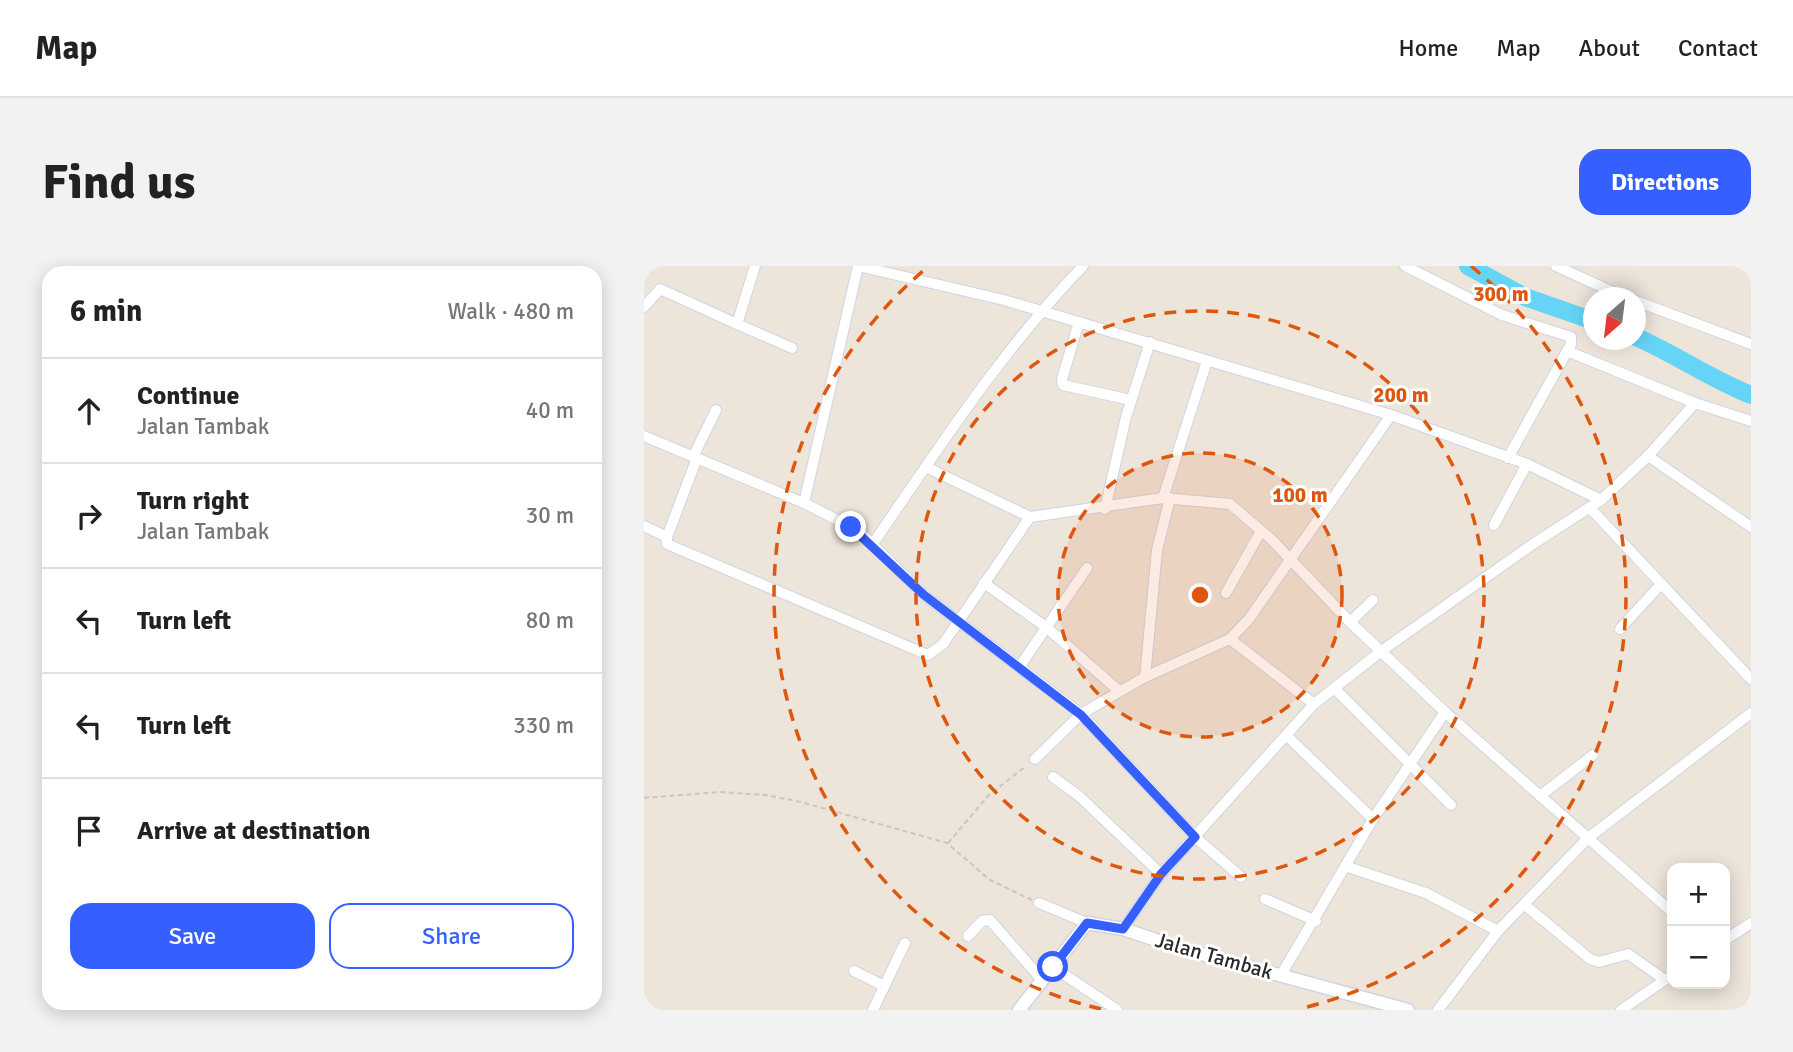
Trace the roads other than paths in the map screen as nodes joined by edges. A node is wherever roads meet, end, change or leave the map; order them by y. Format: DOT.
graph roads {
  1 [pos="755,266"];
  2 [pos="1083,266"];
  3 [pos="1405,266"];
  4 [pos="1556,266"];
  5 [pos="1602,287"];
  6 [pos="1646,305"];
  7 [pos="644,307"];
  8 [pos="1041,311"];
  9 [pos="1079,322"];
  10 [pos="737,324"];
  11 [pos="1150,342"];
  12 [pos="1751,344"];
  13 [pos="792,348"];
  14 [pos="1567,351"];
  15 [pos="1207,361"];
  16 [pos="1131,400"];
  17 [pos="1695,403"];
  18 [pos="716,410"];
  19 [pos="1391,415"];
  20 [pos="1751,421"];
  21 [pos="644,436"];
  22 [pos="1648,456"];
  23 [pos="695,457"];
  24 [pos="1508,458"];
  25 [pos="1527,464"];
  26 [pos="926,467"];
  27 [pos="1166,494"];
  28 [pos="1601,500"];
  29 [pos="804,503"];
  30 [pos="1106,504"];
  31 [pos="1590,508"];
  32 [pos="1030,517"];
  33 [pos="1494,525"];
  34 [pos="644,526"];
  35 [pos="1751,527"];
  36 [pos="1261,531"];
  37 [pos="667,537"];
  38 [pos="872,545"];
  39 [pos="1291,559"];
  40 [pos="1087,568"];
  41 [pos="984,583"];
  42 [pos="1661,584"];
  43 [pos="1226,593"];
  44 [pos="1373,600"];
  45 [pos="958,622"];
  46 [pos="1350,622"];
  47 [pos="1046,627"];
  48 [pos="1620,629"];
  49 [pos="1230,639"];
  50 [pos="1380,652"];
  51 [pos="1020,666"];
  52 [pos="1145,677"];
  53 [pos="1751,679"];
  54 [pos="1335,690"];
  55 [pos="1118,691"];
  56 [pos="1314,704"];
  57 [pos="1445,712"];
  58 [pos="1751,713"];
  59 [pos="1081,715"];
  60 [pos="1286,735"];
  61 [pos="1593,755"];
  62 [pos="1035,759"];
  63 [pos="1409,765"];
  64 [pos="1053,776"];
  65 [pos="1540,796"];
  66 [pos="1451,805"];
  67 [pos="1373,819"];
  68 [pos="1195,837"];
  69 [pos="1588,838"];
  70 [pos="1345,866"];
  71 [pos="1161,874"];
  72 [pos="1241,877"];
  73 [pos="1265,899"];
  74 [pos="1039,903"];
  75 [pos="1525,905"];
  76 [pos="1667,908"];
  77 [pos="1316,921"];
  78 [pos="1087,923"];
  79 [pos="1751,923"];
  80 [pos="1123,929"];
  81 [pos="1498,931"];
  82 [pos="968,936"];
  83 [pos="1730,937"];
  84 [pos="905,943"];
  85 [pos="1053,967"];
  86 [pos="854,971"];
  87 [pos="1281,975"];
  88 [pos="1667,976"];
  89 [pos="1667,978"];
  90 [pos="1042,980"];
  91 [pos="884,986"];
  92 [pos="873,1010"];
  93 [pos="1019,1010"];
  94 [pos="1117,1010"];
  95 [pos="1408,1010"];
  96 [pos="1438,1010"];
  97 [pos="1621,1010"];
  1 -- 10 [label="street"];
  2 -- 8 [label="street"];
  3 -- 14 [label="street"];
  4 -- 5 [label="street"];
  6 -- 12 [label="street"];
  7 -- 10 [label="street"];
  8 -- 9 [label="street"];
  8 -- 26 [label="street"];
  8 -- 29 [label="street"];
  9 -- 11 [label="street"];
  9 -- 16 [label="street"];
  10 -- 13 [label="street"];
  11 -- 15 [label="street"];
  11 -- 16 [label="street"];
  14 -- 17 [label="street"];
  14 -- 24 [label="street"];
  15 -- 19 [label="street"];
  15 -- 27 [label="street"];
  16 -- 30 [label="street"];
  17 -- 20 [label="street"];
  17 -- 22 [label="street"];
  18 -- 23 [label="street"];
  19 -- 24 [label="street"];
  19 -- 39 [label="street"];
  21 -- 23 [label="street"];
  22 -- 28 [label="street"];
  22 -- 35 [label="street"];
  23 -- 29 [label="street"];
  23 -- 37 [label="street"];
  24 -- 25 [label="street"];
  25 -- 28 [label="street"];
  25 -- 33 [label="street"];
  26 -- 32 [label="street"];
  26 -- 38 [label="street"];
  27 -- 30 [label="street"];
  27 -- 36 [label="street"];
  27 -- 52 [label="street"];
  28 -- 31 [label="street"];
  29 -- 38 [label="street"];
  30 -- 32 [label="street"];
  31 -- 42 [label="street"];
  31 -- 50 [label="street"];
  32 -- 41 [label="street"];
  34 -- 37 [label="street"];
  36 -- 39 [label="street"];
  36 -- 43 [label="street"];
  37 -- 45 [label="street"];
  38 -- 45 [label="street"];
  39 -- 46 [label="street"];
  39 -- 49 [label="street"];
  40 -- 47 [label="street"];
  41 -- 45 [label="street"];
  41 -- 47 [label="street"];
  42 -- 48 [label="street"];
  42 -- 53 [label="street"];
  44 -- 46 [label="street"];
  45 -- 51 [label="street"];
  46 -- 50 [label="street"];
  47 -- 51 [label="street"];
  47 -- 55 [label="street"];
  49 -- 52 [label="street"];
  49 -- 56 [label="street"];
  50 -- 54 [label="street"];
  50 -- 57 [label="street"];
  51 -- 59 [label="street"];
  52 -- 55 [label="street"];
  54 -- 56 [label="street"];
  54 -- 63 [label="street"];
  55 -- 59 [label="street"];
  56 -- 60 [label="street"];
  57 -- 63 [label="street"];
  57 -- 65 [label="street"];
  58 -- 69 [label="street"];
  59 -- 62 [label="street"];
  59 -- 68 [label="street"];
  60 -- 67 [label="street"];
  60 -- 68 [label="street"];
  61 -- 65 [label="street"];
  63 -- 66 [label="street"];
  63 -- 67 [label="street"];
  64 -- 71 [label="street"];
  65 -- 69 [label="street"];
  67 -- 70 [label="street"];
  68 -- 71 [label="street"];
  68 -- 72 [label="street"];
  69 -- 75 [label="street"];
  69 -- 76 [label="street"];
  70 -- 77 [label="street"];
  70 -- 81 [label="street"];
  71 -- 80 [label="street"];
  73 -- 77 [label="street"];
  74 -- 78 [label="street"];
  75 -- 81 [label="street"];
  75 -- 88 [label="street"];
  77 -- 87 [label="street"];
  78 -- 80 [label="street, Jalan Tambak"];
  78 -- 85 [label="street"];
  79 -- 83 [label="street"];
  80 -- 87 [label="street, Jalan Tambak"];
  81 -- 96 [label="street"];
  82 -- 90 [label="street"];
  84 -- 91 [label="street"];
  85 -- 90 [label="street"];
  85 -- 94 [label="street"];
  86 -- 91 [label="street"];
  87 -- 95 [label="street, Jalan Tambak"];
  89 -- 97 [label="street"];
  90 -- 93 [label="street"];
  91 -- 92 [label="street"];
}
